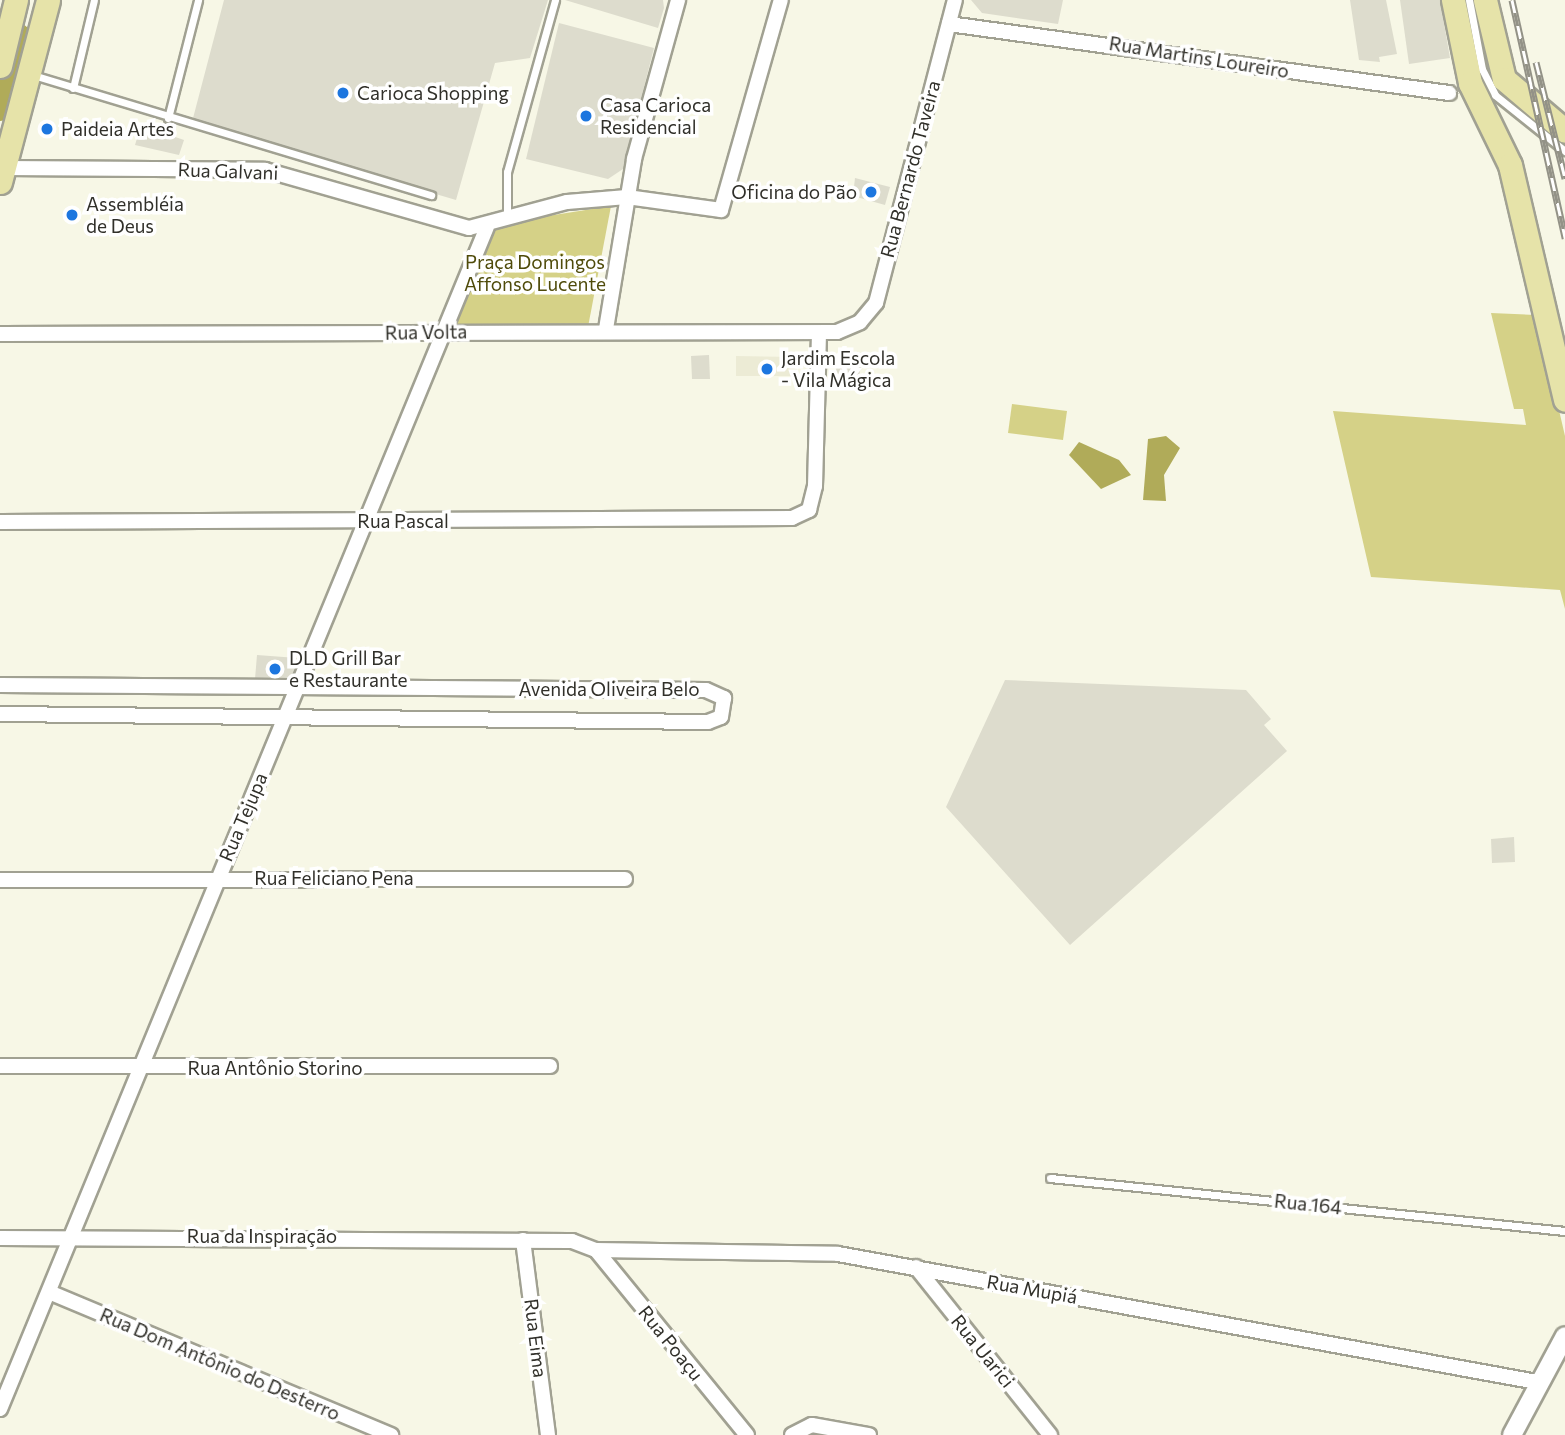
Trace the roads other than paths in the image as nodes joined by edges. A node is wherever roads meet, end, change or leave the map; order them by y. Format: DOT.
graph roads {
  1 [pos="16,0"];
  2 [pos="48,0"];
  3 [pos="94,0"];
  4 [pos="198,0"];
  5 [pos="555,0"];
  6 [pos="678,0"];
  7 [pos="781,0"];
  8 [pos="955,0"];
  9 [pos="1453,0"];
  10 [pos="1468,0"];
  11 [pos="1485,0"];
  12 [pos="949,24"];
  13 [pos="0,66"];
  14 [pos="28,74"];
  15 [pos="73,88"];
  16 [pos="1449,93"];
  17 [pos="168,118"];
  18 [pos="1565,131"];
  19 [pos="1565,151"];
  20 [pos="2,175"];
  21 [pos="431,195"];
  22 [pos="627,197"];
  23 [pos="507,218"];
  24 [pos="487,227"];
  25 [pos="850,327"];
  26 [pos="606,329"];
  27 [pos="442,332"];
  28 [pos="0,334"];
  29 [pos="819,334"];
  30 [pos="1565,400"];
  31 [pos="0,522"];
  32 [pos="366,522"];
  33 [pos="0,685"];
  34 [pos="297,687"];
  35 [pos="286,714"];
  36 [pos="0,715"];
  37 [pos="217,878"];
  38 [pos="625,879"];
  39 [pos="0,880"];
  40 [pos="0,1066"];
  41 [pos="550,1066"];
  42 [pos="141,1068"];
  43 [pos="1050,1178"];
  44 [pos="1565,1231"];
  45 [pos="73,1236"];
  46 [pos="0,1238"];
  47 [pos="523,1240"];
  48 [pos="596,1250"];
  49 [pos="916,1268"];
  50 [pos="49,1292"];
  51 [pos="1565,1336"];
  52 [pos="1537,1382"];
  53 [pos="0,1409"];
  54 [pos="391,1435"];
  55 [pos="548,1435"];
  56 [pos="747,1435"];
  57 [pos="792,1435"];
  58 [pos="869,1435"];
  59 [pos="1050,1435"];
  60 [pos="1512,1435"];
  1 -- 13 [label="main road"];
  2 -- 14 [label="main road"];
  3 -- 15 [label="lane"];
  4 -- 17 [label="lane"];
  5 -- 23 [label="lane"];
  6 -- 22 [label="street"];
  7 -- 22 [label="street"];
  8 -- 12 [label="street, Rua Bernardo Taveira"];
  9 -- 30 [label="main road"];
  10 -- 19 [label="lane"];
  11 -- 18 [label="main road"];
  12 -- 16 [label="street, Rua Martins Loureiro"];
  12 -- 25 [label="street, Rua Bernardo Taveira"];
  14 -- 15 [label="lane"];
  14 -- 20 [label="main road"];
  15 -- 17 [label="lane"];
  17 -- 21 [label="lane"];
  20 -- 24 [label="street, Rua Galvani"];
  22 -- 23 [label="street"];
  22 -- 26 [label="street"];
  23 -- 24 [label="street"];
  24 -- 27 [label="street, Rua Tejupa"];
  25 -- 29 [label="street, Rua Volta"];
  26 -- 27 [label="street, Rua Volta"];
  26 -- 29 [label="street, Rua Volta"];
  27 -- 28 [label="street, Rua Volta"];
  27 -- 32 [label="street, Rua Tejupa"];
  29 -- 32 [label="street, Rua Pascal"];
  31 -- 32 [label="street, Rua Pascal"];
  32 -- 34 [label="street, Rua Tejupa"];
  33 -- 34 [label="street, Avenida Oliveira Belo"];
  34 -- 35 [label="street, Rua Tejupa"];
  34 -- 35 [label="street, Avenida Oliveira Belo"];
  35 -- 36 [label="street, Avenida Oliveira Belo"];
  35 -- 37 [label="street, Rua Tejupa"];
  37 -- 38 [label="street, Rua Feliciano Pena"];
  37 -- 39 [label="street, Rua Feliciano Pena"];
  37 -- 42 [label="street, Rua Tejupa"];
  40 -- 42 [label="street, Rua Antônio Storino"];
  41 -- 42 [label="street, Rua Antônio Storino"];
  42 -- 45 [label="street, Rua Tejupa"];
  43 -- 44 [label="lane, Rua 164"];
  45 -- 46 [label="street, Rua da Inspiração"];
  45 -- 47 [label="street, Rua da Inspiração"];
  45 -- 50 [label="street, Rua Tejupa"];
  47 -- 48 [label="street, Rua Mupiá"];
  47 -- 55 [label="street, Rua Eima"];
  48 -- 49 [label="street, Rua Mupiá"];
  48 -- 56 [label="street, Rua Poaçu"];
  49 -- 52 [label="street, Rua Mupiá"];
  49 -- 59 [label="street, Rua Uarici"];
  50 -- 53 [label="street, Rua Tejupa"];
  50 -- 54 [label="street, Rua Dom Antônio do Desterro"];
  51 -- 52 [label="street"];
  52 -- 60 [label="street"];
  57 -- 58 [label="street"];
}
